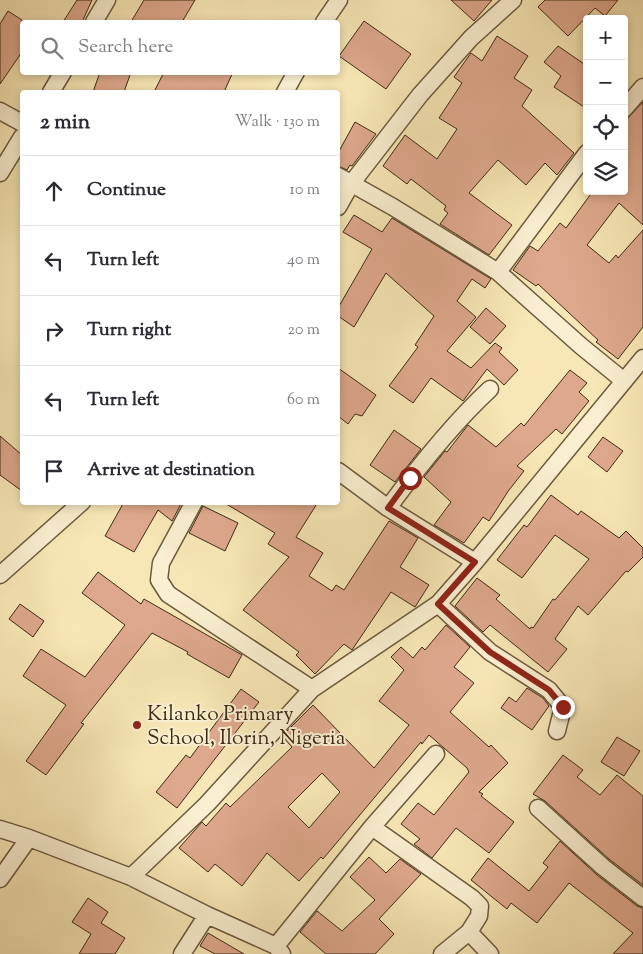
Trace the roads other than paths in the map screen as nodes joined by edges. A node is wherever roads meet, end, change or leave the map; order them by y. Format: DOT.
graph roads {
  1 [pos="107,0"];
  2 [pos="339,0"];
  3 [pos="513,0"];
  4 [pos="95,20"];
  5 [pos="325,20"];
  6 [pos="61,75"];
  7 [pos="294,75"];
  8 [pos="643,87"];
  9 [pos="52,90"];
  10 [pos="286,90"];
  11 [pos="627,105"];
  12 [pos="0,110"];
  13 [pos="20,122"];
  14 [pos="20,141"];
  15 [pos="583,158"];
  16 [pos="0,173"];
  17 [pos="344,180"];
  18 [pos="340,198"];
  19 [pos="498,272"];
  20 [pos="643,358"];
  21 [pos="624,381"];
  22 [pos="490,389"];
  23 [pos="340,472"];
  24 [pos="79,505"];
  25 [pos="192,505"];
  26 [pos="388,508"];
  27 [pos="475,562"];
  28 [pos="0,575"];
  29 [pos="438,604"];
  30 [pos="312,689"];
  31 [pos="557,731"];
  32 [pos="436,754"];
  33 [pos="538,808"];
  34 [pos="372,827"];
  35 [pos="0,829"];
  36 [pos="29,838"];
  37 [pos="131,877"];
  38 [pos="0,879"];
  39 [pos="643,898"];
  40 [pos="207,915"];
  41 [pos="470,932"];
  42 [pos="279,950"];
  43 [pos="182,954"];
  44 [pos="442,954"];
  45 [pos="490,954"];
  1 -- 4 [label="street"];
  2 -- 5 [label="street"];
  3 -- 17 [label="street"];
  6 -- 9 [label="street"];
  7 -- 10 [label="street"];
  8 -- 11 [label="street"];
  12 -- 13 [label="street"];
  14 -- 16 [label="street"];
  15 -- 19 [label="street"];
  17 -- 18 [label="street"];
  17 -- 19 [label="street"];
  19 -- 21 [label="street"];
  20 -- 21 [label="street"];
  21 -- 27 [label="street"];
  22 -- 26 [label="street"];
  23 -- 26 [label="street"];
  24 -- 28 [label="street"];
  25 -- 30 [label="street"];
  26 -- 27 [label="street"];
  27 -- 29 [label="street"];
  29 -- 30 [label="street"];
  29 -- 31 [label="street"];
  30 -- 37 [label="street"];
  32 -- 34 [label="street"];
  33 -- 39 [label="street"];
  34 -- 41 [label="street"];
  34 -- 42 [label="street"];
  35 -- 36 [label="street"];
  36 -- 37 [label="street"];
  36 -- 38 [label="street"];
  37 -- 40 [label="street"];
  40 -- 42 [label="street"];
  40 -- 43 [label="street"];
  41 -- 44 [label="street"];
  41 -- 45 [label="street"];
}
